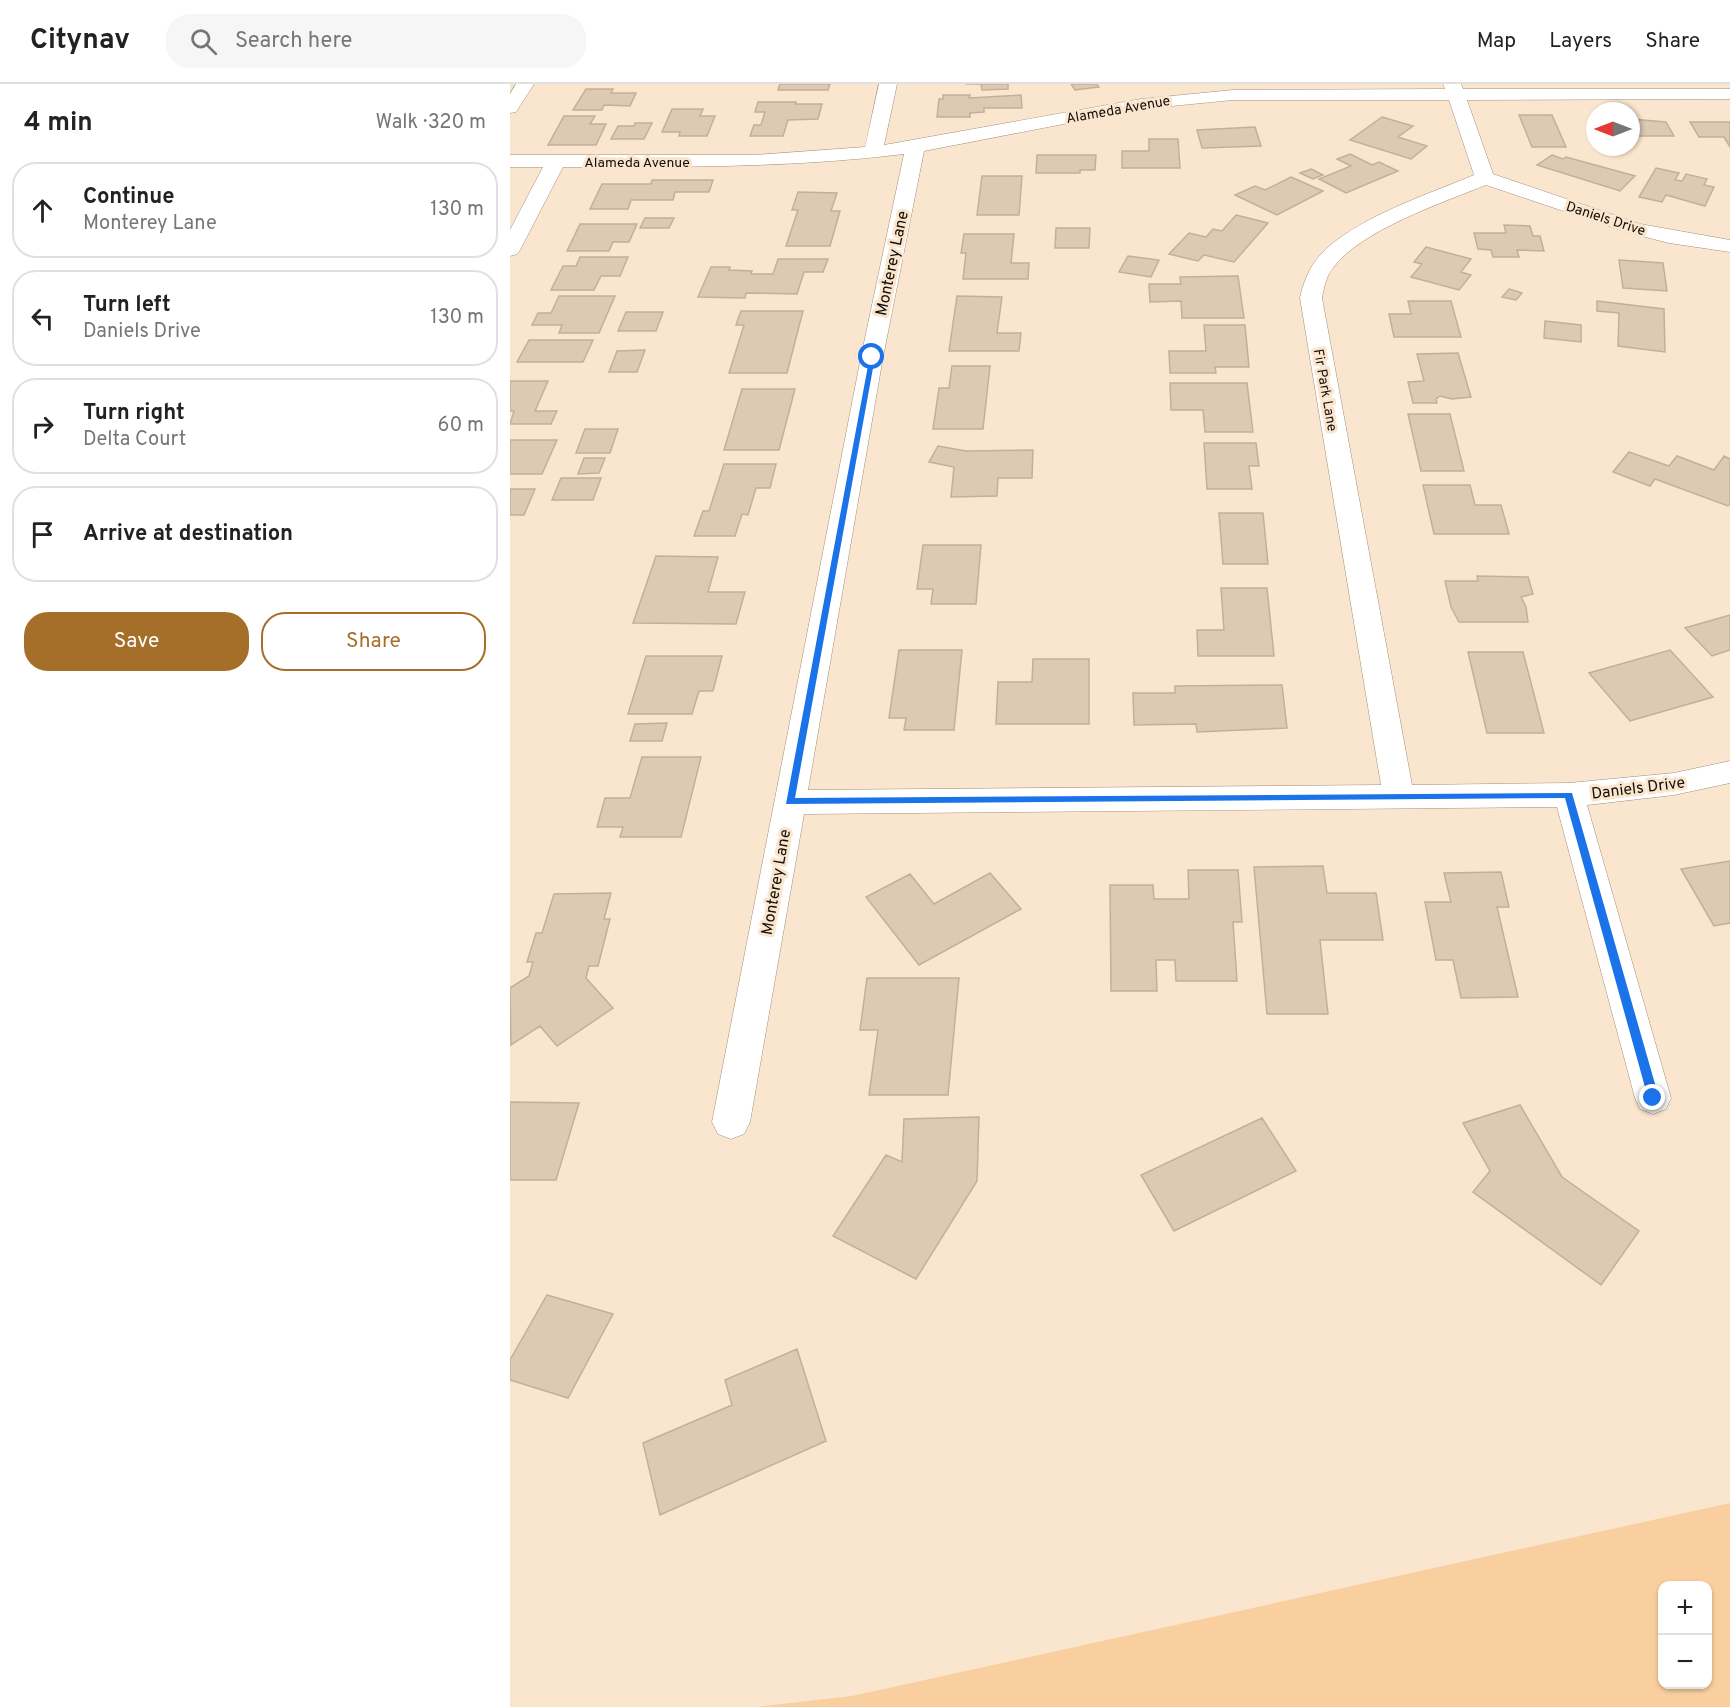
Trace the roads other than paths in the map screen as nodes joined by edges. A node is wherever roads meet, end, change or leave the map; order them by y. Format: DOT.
graph roads {
  1 [pos="525,84"];
  2 [pos="888,84"];
  3 [pos="1454,89"];
  4 [pos="1172,92"];
  5 [pos="1730,94"];
  6 [pos="510,108"];
  7 [pos="915,147"];
  8 [pos="873,152"];
  9 [pos="510,161"];
  10 [pos="556,161"];
  11 [pos="1485,178"];
  12 [pos="1730,246"];
  13 [pos="510,250"];
  14 [pos="1730,772"];
  15 [pos="1569,795"];
  16 [pos="1398,796"];
  17 [pos="789,802"];
  18 [pos="1653,1098"];
  19 [pos="731,1122"];
  1 -- 6 [label="street"];
  2 -- 8 [label="street"];
  3 -- 4 [label="street, Alameda Avenue"];
  3 -- 5 [label="street, Alameda Avenue"];
  3 -- 11 [label="street"];
  4 -- 7 [label="street, Alameda Avenue"];
  7 -- 8 [label="street, Alameda Avenue"];
  7 -- 17 [label="street, Monterey Lane"];
  8 -- 10 [label="street, Alameda Avenue"];
  9 -- 10 [label="street, Alameda Avenue"];
  10 -- 13 [label="street"];
  11 -- 12 [label="street, Daniels Drive"];
  11 -- 16 [label="street, Fir Park Lane"];
  14 -- 15 [label="street, Daniels Drive"];
  15 -- 16 [label="street, Daniels Drive"];
  15 -- 18 [label="street"];
  16 -- 17 [label="street, Daniels Drive"];
  17 -- 19 [label="street, Monterey Lane"];
}
